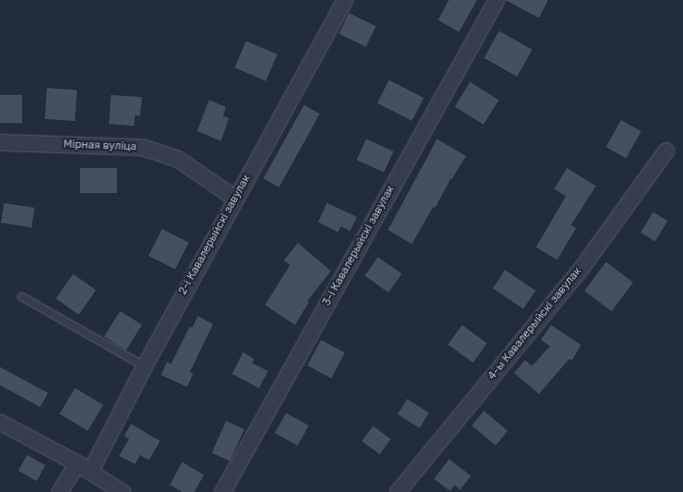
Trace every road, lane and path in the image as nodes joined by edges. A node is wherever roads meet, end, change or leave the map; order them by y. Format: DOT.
graph roads {
  1 [pos="344,0"];
  2 [pos="496,0"];
  3 [pos="0,142"];
  4 [pos="666,150"];
  5 [pos="235,198"];
  6 [pos="21,296"];
  7 [pos="144,366"];
  8 [pos="0,422"];
  9 [pos="77,463"];
  10 [pos="90,471"];
  11 [pos="59,492"];
  12 [pos="122,492"];
  13 [pos="222,492"];
  14 [pos="397,492"];
  1 -- 5 [label="street, 2-і Кавалерыйскі завулак"];
  2 -- 13 [label="street, 3-і Кавалерыйскі завулак"];
  3 -- 5 [label="street, Мірная вуліца"];
  4 -- 14 [label="street, 4-ы Кавалерыйскі завулак"];
  5 -- 7 [label="street, 2-і Кавалерыйскі завулак"];
  6 -- 7 [label="lane"];
  7 -- 10 [label="street, 2-і Кавалерыйскі завулак"];
  8 -- 9 [label="street"];
  9 -- 10 [label="street"];
  9 -- 11 [label="street"];
  10 -- 12 [label="street"];
}
